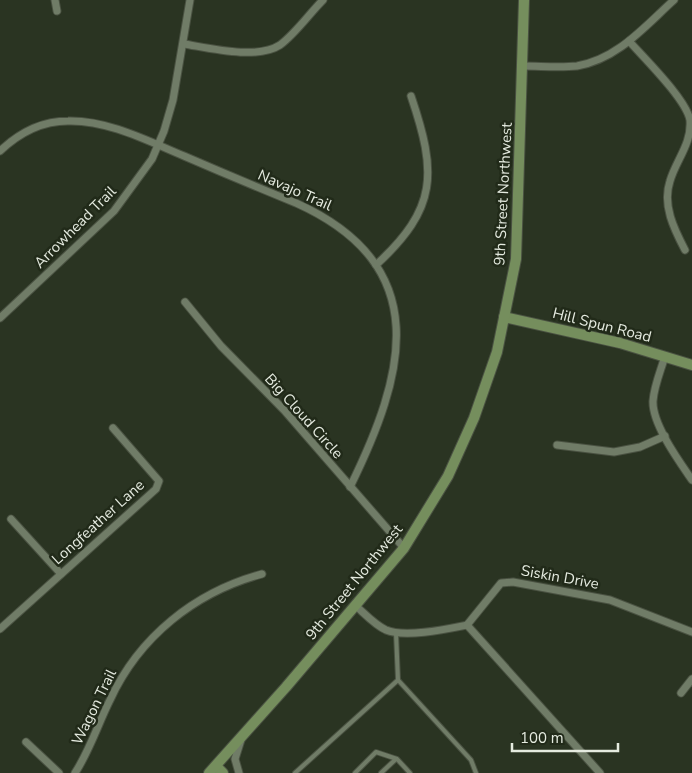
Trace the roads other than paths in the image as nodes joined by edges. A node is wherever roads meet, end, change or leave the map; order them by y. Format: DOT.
graph roads {
  1 [pos="55,0"];
  2 [pos="190,0"];
  3 [pos="323,0"];
  4 [pos="524,0"];
  5 [pos="674,0"];
  6 [pos="57,11"];
  7 [pos="629,41"];
  8 [pos="184,44"];
  9 [pos="523,66"];
  10 [pos="411,96"];
  11 [pos="692,129"];
  12 [pos="158,146"];
  13 [pos="0,151"];
  14 [pos="685,250"];
  15 [pos="376,265"];
  16 [pos="185,302"];
  17 [pos="504,317"];
  18 [pos="0,318"];
  19 [pos="665,356"];
  20 [pos="692,366"];
  21 [pos="112,428"];
  22 [pos="665,436"];
  23 [pos="557,445"];
  24 [pos="692,480"];
  25 [pos="350,487"];
  26 [pos="11,519"];
  27 [pos="404,548"];
  28 [pos="61,574"];
  29 [pos="262,574"];
  30 [pos="356,606"];
  31 [pos="467,625"];
  32 [pos="0,629"];
  33 [pos="692,632"];
  34 [pos="396,633"];
  35 [pos="692,679"];
  36 [pos="398,680"];
  37 [pos="681,693"];
  38 [pos="243,736"];
  39 [pos="26,742"];
  40 [pos="396,759"];
  41 [pos="216,771"];
  42 [pos="59,773"];
  43 [pos="76,773"];
  44 [pos="239,773"];
  45 [pos="295,773"];
  46 [pos="355,773"];
  47 [pos="381,773"];
  48 [pos="410,773"];
  49 [pos="476,773"];
  50 [pos="600,773"];
  1 -- 6 [label="street"];
  2 -- 8 [label="street, Arrowhead Trail"];
  3 -- 8 [label="street"];
  4 -- 9 [label="street, 9th Street Northwest"];
  5 -- 7 [label="street"];
  7 -- 9 [label="street"];
  7 -- 11 [label="street"];
  8 -- 12 [label="street, Arrowhead Trail"];
  9 -- 17 [label="street, 9th Street Northwest"];
  10 -- 15 [label="street"];
  11 -- 14 [label="street"];
  12 -- 13 [label="street, Navajo Trail"];
  12 -- 15 [label="street, Navajo Trail"];
  12 -- 18 [label="street, Arrowhead Trail"];
  15 -- 25 [label="street, Navajo Trail"];
  16 -- 25 [label="street, Big Cloud Circle"];
  17 -- 19 [label="street, Hill Spun Road"];
  17 -- 27 [label="street, 9th Street Northwest"];
  19 -- 20 [label="street, Hill Spun Road"];
  19 -- 22 [label="street"];
  21 -- 28 [label="street, Longfeather Lane"];
  22 -- 23 [label="street"];
  22 -- 24 [label="street"];
  25 -- 27 [label="street, Big Cloud Circle"];
  26 -- 28 [label="street"];
  27 -- 30 [label="street, 9th Street Northwest"];
  28 -- 32 [label="street, Longfeather Lane"];
  29 -- 43 [label="street, Wagon Trail"];
  30 -- 34 [label="street"];
  30 -- 38 [label="street, 9th Street Northwest"];
  31 -- 33 [label="street, Siskin Drive"];
  31 -- 34 [label="street"];
  31 -- 50 [label="street"];
  34 -- 36 [label="lane"];
  35 -- 37 [label="street"];
  36 -- 45 [label="lane"];
  36 -- 49 [label="lane"];
  38 -- 41 [label="street, 9th Street Northwest"];
  38 -- 44 [label="street"];
  39 -- 42 [label="street"];
  40 -- 46 [label="lane"];
  40 -- 47 [label="lane"];
  40 -- 48 [label="lane"];
}
